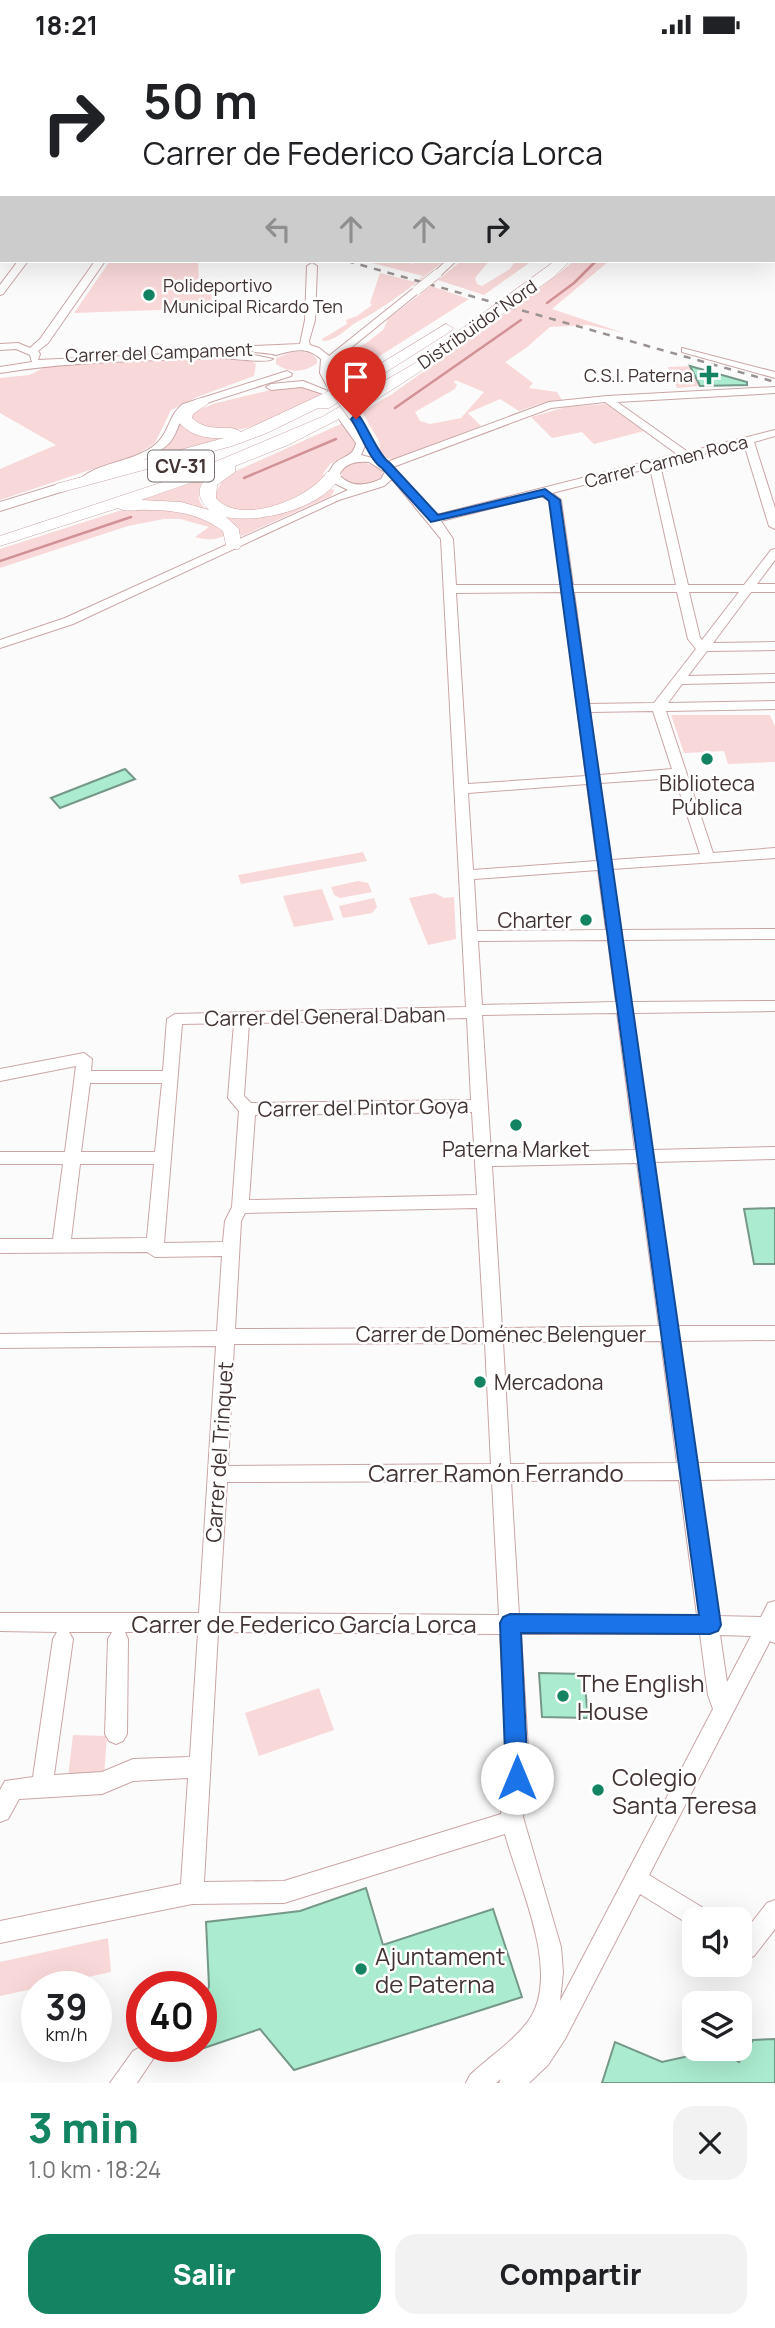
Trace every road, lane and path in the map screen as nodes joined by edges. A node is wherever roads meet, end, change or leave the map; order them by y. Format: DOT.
graph roads {
  1 [pos="21,263"];
  2 [pos="99,263"];
  3 [pos="449,263"];
  4 [pos="539,263"];
  5 [pos="561,263"];
  6 [pos="312,266"];
  7 [pos="0,269"];
  8 [pos="13,274"];
  9 [pos="0,292"];
  10 [pos="307,328"];
  11 [pos="0,336"];
  12 [pos="354,338"];
  13 [pos="0,346"];
  14 [pos="18,346"];
  15 [pos="285,348"];
  16 [pos="311,349"];
  17 [pos="685,350"];
  18 [pos="32,351"];
  19 [pos="269,363"];
  20 [pos="27,365"];
  21 [pos="314,369"];
  22 [pos="0,370"];
  23 [pos="287,374"];
  24 [pos="775,375"];
  25 [pos="252,384"];
  26 [pos="354,387"];
  27 [pos="328,389"];
  28 [pos="774,390"];
  29 [pos="217,395"];
  30 [pos="607,399"];
  31 [pos="201,403"];
  32 [pos="348,419"];
  33 [pos="324,421"];
  34 [pos="262,430"];
  35 [pos="775,433"];
  36 [pos="748,440"];
  37 [pos="685,455"];
  38 [pos="351,460"];
  39 [pos="654,463"];
  40 [pos="385,466"];
  41 [pos="337,479"];
  42 [pos="62,487"];
  43 [pos="368,488"];
  44 [pos="545,493"];
  45 [pos="335,498"];
  46 [pos="419,502"];
  47 [pos="0,507"];
  48 [pos="435,519"];
  49 [pos="0,526"];
  50 [pos="775,526"];
  51 [pos="30,530"];
  52 [pos="0,541"];
  53 [pos="233,545"];
  54 [pos="775,552"];
  55 [pos="751,586"];
  56 [pos="567,587"];
  57 [pos="681,587"];
  58 [pos="775,588"];
  59 [pos="450,589"];
  60 [pos="0,644"];
  61 [pos="775,646"];
  62 [pos="701,647"];
  63 [pos="775,678"];
  64 [pos="678,680"];
  65 [pos="775,705"];
  66 [pos="658,707"];
  67 [pos="583,708"];
  68 [pos="680,773"];
  69 [pos="594,780"];
  70 [pos="461,789"];
  71 [pos="775,853"];
  72 [pos="708,858"];
  73 [pos="605,866"];
  74 [pos="467,875"];
  75 [pos="775,934"];
  76 [pos="615,935"];
  77 [pos="470,936"];
  78 [pos="775,1006"];
  79 [pos="625,1008"];
  80 [pos="474,1010"];
  81 [pos="242,1017"];
  82 [pos="0,1075"];
  83 [pos="83,1077"];
  84 [pos="169,1077"];
  85 [pos="480,1106"];
  86 [pos="247,1108"];
  87 [pos="775,1153"];
  88 [pos="645,1157"];
  89 [pos="72,1158"];
  90 [pos="163,1158"];
  91 [pos="0,1159"];
  92 [pos="483,1160"];
  93 [pos="485,1201"];
  94 [pos="240,1206"];
  95 [pos="0,1246"];
  96 [pos="61,1246"];
  97 [pos="155,1248"];
  98 [pos="232,1249"];
  99 [pos="493,1333"];
  100 [pos="669,1333"];
  101 [pos="775,1333"];
  102 [pos="226,1337"];
  103 [pos="0,1341"];
  104 [pos="501,1471"];
  105 [pos="687,1471"];
  106 [pos="775,1471"];
  107 [pos="218,1474"];
  108 [pos="0,1622"];
  109 [pos="209,1622"];
  110 [pos="510,1623"];
  111 [pos="772,1623"];
  112 [pos="710,1625"];
  113 [pos="62,1639"];
  114 [pos="118,1639"];
  115 [pos="723,1708"];
  116 [pos="116,1734"];
  117 [pos="190,1767"];
  118 [pos="42,1787"];
  119 [pos="0,1811"];
  120 [pos="512,1821"];
  121 [pos="637,1876"];
  122 [pos="192,1893"];
  123 [pos="682,1907"];
  124 [pos="775,1912"];
  125 [pos="0,1932"];
  126 [pos="752,1937"];
  127 [pos="550,2025"];
  128 [pos="139,2062"];
  129 [pos="122,2083"];
  130 [pos="478,2083"];
  131 [pos="511,2083"];
  1 -- 8 [label="street"];
  2 -- 18 [label="street"];
  3 -- 12 [label="street, bridge"];
  4 -- 26 [label="highway, Distribuïdor Nord / CV-31"];
  5 -- 33 [label="highway, Distribuïdor Nord / CV-31"];
  6 -- 10 [label="street"];
  7 -- 8 [label="street"];
  8 -- 9 [label="street"];
  10 -- 15 [label="street"];
  10 -- 16 [label="street"];
  11 -- 14 [label="street"];
  12 -- 16 [label="street, Carrer del Campament"];
  12 -- 21 [label="street"];
  13 -- 14 [label="street"];
  14 -- 18 [label="street, Carrer del Campament"];
  15 -- 16 [label="street, Carrer del Campament"];
  15 -- 18 [label="street, Carrer del Campament"];
  15 -- 19 [label="street"];
  16 -- 21 [label="street"];
  17 -- 24 [label="street"];
  18 -- 20 [label="street"];
  19 -- 20 [label="street, Carrer del Campament"];
  19 -- 23 [label="street, Carrer del Campament"];
  19 -- 25 [label="street"];
  20 -- 22 [label="street, Carrer del Campament"];
  21 -- 23 [label="street"];
  21 -- 27 [label="street"];
  21 -- 27 [label="street"];
  23 -- 25 [label="street"];
  25 -- 29 [label="street"];
  26 -- 34 [label="highway"];
  26 -- 49 [label="highway, Distribuïdor Nord / CV-31"];
  27 -- 31 [label="street"];
  27 -- 32 [label="street"];
  28 -- 30 [label="street"];
  29 -- 31 [label="street"];
  29 -- 42 [label="street"];
  30 -- 37 [label="street"];
  30 -- 40 [label="street"];
  31 -- 34 [label="highway"];
  32 -- 38 [label="street"];
  32 -- 40 [label="street"];
  33 -- 41 [label="highway"];
  33 -- 51 [label="highway, Distribuïdor Nord / CV-31"];
  34 -- 42 [label="highway"];
  35 -- 36 [label="street, Carrer Carmen Roca"];
  36 -- 37 [label="street, Carrer Carmen Roca"];
  36 -- 50 [label="street"];
  37 -- 39 [label="street, Carrer Carmen Roca"];
  38 -- 40 [label="street"];
  38 -- 41 [label="street"];
  39 -- 44 [label="street, Carrer Carmen Roca"];
  39 -- 57 [label="street"];
  40 -- 43 [label="street"];
  40 -- 46 [label="street"];
  41 -- 43 [label="street"];
  41 -- 45 [label="street"];
  42 -- 47 [label="main road"];
  43 -- 45 [label="street"];
  43 -- 46 [label="street"];
  44 -- 48 [label="street, Carrer Carmen Roca"];
  44 -- 56 [label="street"];
  45 -- 53 [label="street"];
  46 -- 48 [label="street"];
  48 -- 59 [label="street"];
  51 -- 52 [label="highway, Distribuïdor Nord / CV-31"];
  51 -- 53 [label="highway"];
  53 -- 60 [label="street"];
  54 -- 55 [label="street"];
  55 -- 57 [label="street"];
  55 -- 58 [label="street"];
  55 -- 62 [label="street"];
  56 -- 57 [label="street"];
  56 -- 59 [label="street"];
  56 -- 67 [label="street"];
  57 -- 62 [label="street"];
  59 -- 70 [label="street"];
  61 -- 62 [label="street"];
  62 -- 64 [label="street"];
  63 -- 64 [label="street"];
  64 -- 66 [label="street"];
  65 -- 66 [label="street"];
  66 -- 67 [label="street"];
  66 -- 68 [label="street"];
  67 -- 69 [label="street"];
  68 -- 69 [label="street"];
  68 -- 72 [label="street"];
  69 -- 70 [label="street"];
  69 -- 73 [label="street"];
  70 -- 74 [label="street"];
  71 -- 72 [label="street"];
  72 -- 73 [label="street"];
  73 -- 74 [label="street"];
  73 -- 76 [label="street"];
  74 -- 77 [label="street"];
  75 -- 76 [label="street"];
  76 -- 77 [label="street"];
  76 -- 79 [label="street"];
  77 -- 80 [label="street"];
  78 -- 79 [label="street, Carrer del General Daban"];
  79 -- 80 [label="street, Carrer del General Daban"];
  79 -- 88 [label="street"];
  80 -- 81 [label="street, Carrer del General Daban"];
  80 -- 85 [label="street"];
  81 -- 84 [label="street, Carrer del General Daban"];
  81 -- 86 [label="street, Carrer del Trinquet"];
  82 -- 83 [label="street"];
  83 -- 84 [label="street"];
  83 -- 89 [label="street"];
  84 -- 90 [label="street"];
  85 -- 86 [label="street, Carrer del Pintor Goya"];
  85 -- 92 [label="street"];
  86 -- 94 [label="street, Carrer del Trinquet"];
  87 -- 88 [label="street"];
  88 -- 92 [label="street"];
  88 -- 100 [label="street"];
  89 -- 90 [label="street"];
  89 -- 91 [label="street"];
  89 -- 96 [label="street"];
  90 -- 97 [label="street"];
  92 -- 93 [label="street"];
  93 -- 94 [label="street"];
  93 -- 99 [label="street"];
  94 -- 98 [label="street, Carrer del Trinquet"];
  95 -- 96 [label="street"];
  96 -- 97 [label="street"];
  97 -- 98 [label="street"];
  98 -- 102 [label="street, Carrer del Trinquet"];
  99 -- 100 [label="street, Carrer de Doménec Belenguer"];
  99 -- 102 [label="street, Carrer de Doménec Belenguer"];
  99 -- 104 [label="street"];
  100 -- 101 [label="street, Carrer de Doménec Belenguer"];
  100 -- 105 [label="street"];
  102 -- 103 [label="street, Carrer de Doménec Belenguer"];
  102 -- 107 [label="street, Carrer del Trinquet"];
  104 -- 105 [label="street, Carrer Ramón Ferrando"];
  104 -- 107 [label="street, Carrer Ramón Ferrando"];
  104 -- 110 [label="street"];
  105 -- 106 [label="street, Carrer Ramón Ferrando"];
  105 -- 112 [label="street"];
  107 -- 109 [label="street, Carrer del Trinquet"];
  108 -- 109 [label="street, Carrer de Federico García Lorca"];
  109 -- 110 [label="street, Carrer de Federico García Lorca"];
  109 -- 122 [label="street, Carrer del Trinquet"];
  110 -- 112 [label="street, Carrer de Federico García Lorca"];
  110 -- 120 [label="street"];
  111 -- 112 [label="street, Carrer de Federico García Lorca"];
  111 -- 115 [label="street"];
  112 -- 115 [label="street"];
  113 -- 118 [label="street"];
  114 -- 116 [label="street"];
  115 -- 121 [label="street"];
  117 -- 118 [label="street"];
  118 -- 119 [label="street"];
  120 -- 122 [label="street"];
  120 -- 127 [label="street"];
  121 -- 123 [label="street"];
  121 -- 127 [label="street"];
  122 -- 125 [label="street"];
  124 -- 126 [label="street"];
  127 -- 130 [label="street"];
  127 -- 131 [label="street"];
  128 -- 129 [label="street"];
}
